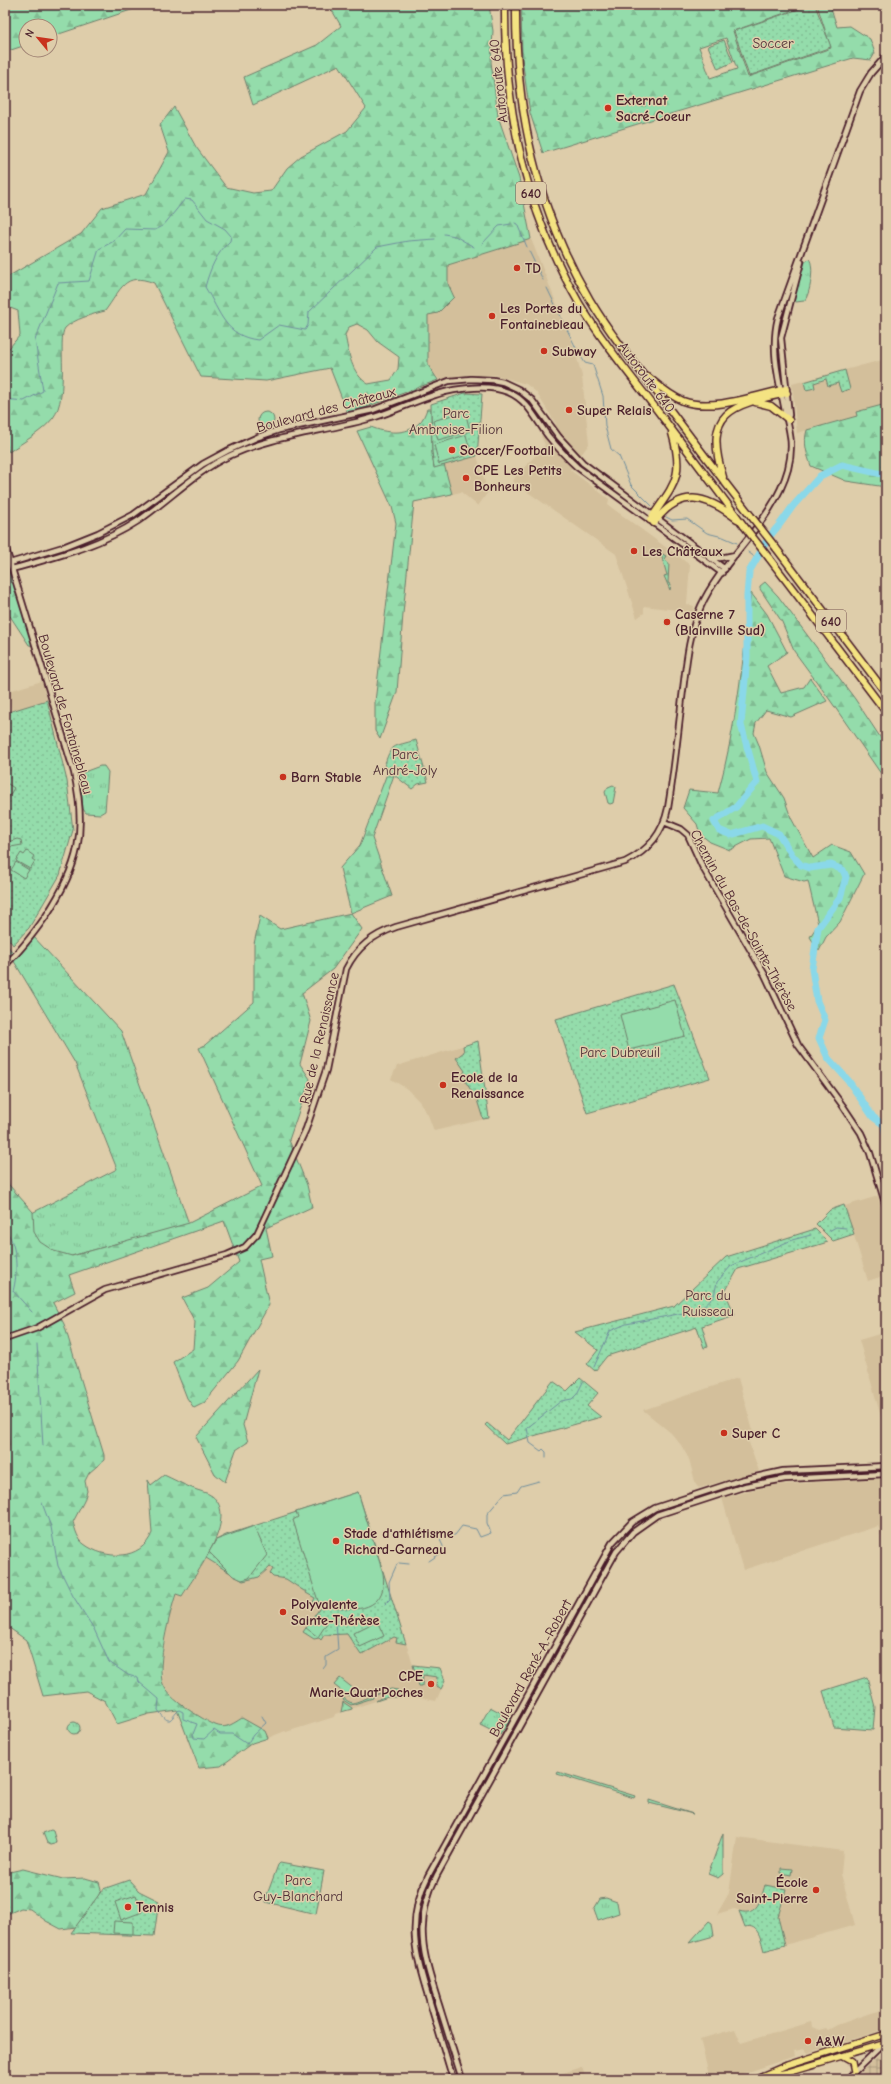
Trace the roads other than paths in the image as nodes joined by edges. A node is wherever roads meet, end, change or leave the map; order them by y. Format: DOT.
graph roads {
  1 [pos="505,5"];
  2 [pos="516,5"];
  3 [pos="886,56"];
  4 [pos="640,371"];
  5 [pos="784,392"];
  6 [pos="754,402"];
  7 [pos="789,420"];
  8 [pos="671,429"];
  9 [pos="724,480"];
  10 [pos="654,519"];
  11 [pos="744,526"];
  12 [pos="5,546"];
  13 [pos="704,552"];
  14 [pos="735,555"];
  15 [pos="10,563"];
  16 [pos="12,569"];
  17 [pos="724,571"];
  18 [pos="886,693"];
  19 [pos="886,712"];
  20 [pos="664,822"];
  21 [pos="5,965"];
  22 [pos="886,1206"];
  23 [pos="5,1339"];
  24 [pos="886,1466"];
  25 [pos="886,1474"];
  26 [pos="884,2035"];
  27 [pos="885,2043"];
  28 [pos="841,2056"];
  29 [pos="854,2072"];
  30 [pos="453,2079"];
  31 [pos="462,2079"];
  32 [pos="755,2079"];
  33 [pos="847,2079"];
  1 -- 8 [label="highway, Autoroute 640 / 640"];
  2 -- 4 [label="highway, Autoroute 640 / 640"];
  3 -- 5 [label="street"];
  4 -- 5 [label="highway"];
  4 -- 9 [label="highway, Autoroute 640 / 640"];
  5 -- 6 [label="highway"];
  5 -- 7 [label="street"];
  6 -- 7 [label="highway"];
  6 -- 9 [label="highway"];
  7 -- 14 [label="street"];
  8 -- 10 [label="highway"];
  8 -- 11 [label="highway, Autoroute 640 / 640"];
  9 -- 18 [label="highway, Autoroute 640 / 640, bridge"];
  10 -- 11 [label="highway"];
  10 -- 13 [label="street, Boulevard des Châteaux"];
  10 -- 15 [label="street, Boulevard des Châteaux"];
  10 -- 16 [label="street, Boulevard des Châteaux"];
  10 -- 17 [label="street, Boulevard des Châteaux"];
  11 -- 19 [label="highway, Autoroute 640 / 640, bridge"];
  12 -- 15 [label="street, Boulevard de Fontainebleau"];
  13 -- 14 [label="street"];
  13 -- 17 [label="street, Boulevard des Châteaux"];
  14 -- 17 [label="street"];
  15 -- 16 [label="street, Boulevard de Fontainebleau"];
  16 -- 21 [label="street, Boulevard de Fontainebleau"];
  17 -- 20 [label="street"];
  20 -- 22 [label="street, Chemin du Bas-de-Sainte-Thérèse"];
  20 -- 23 [label="street, Rue de la Renaissance"];
  24 -- 30 [label="street, Boulevard René-A.-Robert"];
  25 -- 31 [label="street, Boulevard René-A.-Robert"];
  26 -- 27 [label="street"];
  26 -- 32 [label="main road"];
  27 -- 28 [label="main road"];
  27 -- 29 [label="street"];
  28 -- 29 [label="main road"];
  28 -- 32 [label="main road"];
  29 -- 33 [label="street"];
}
